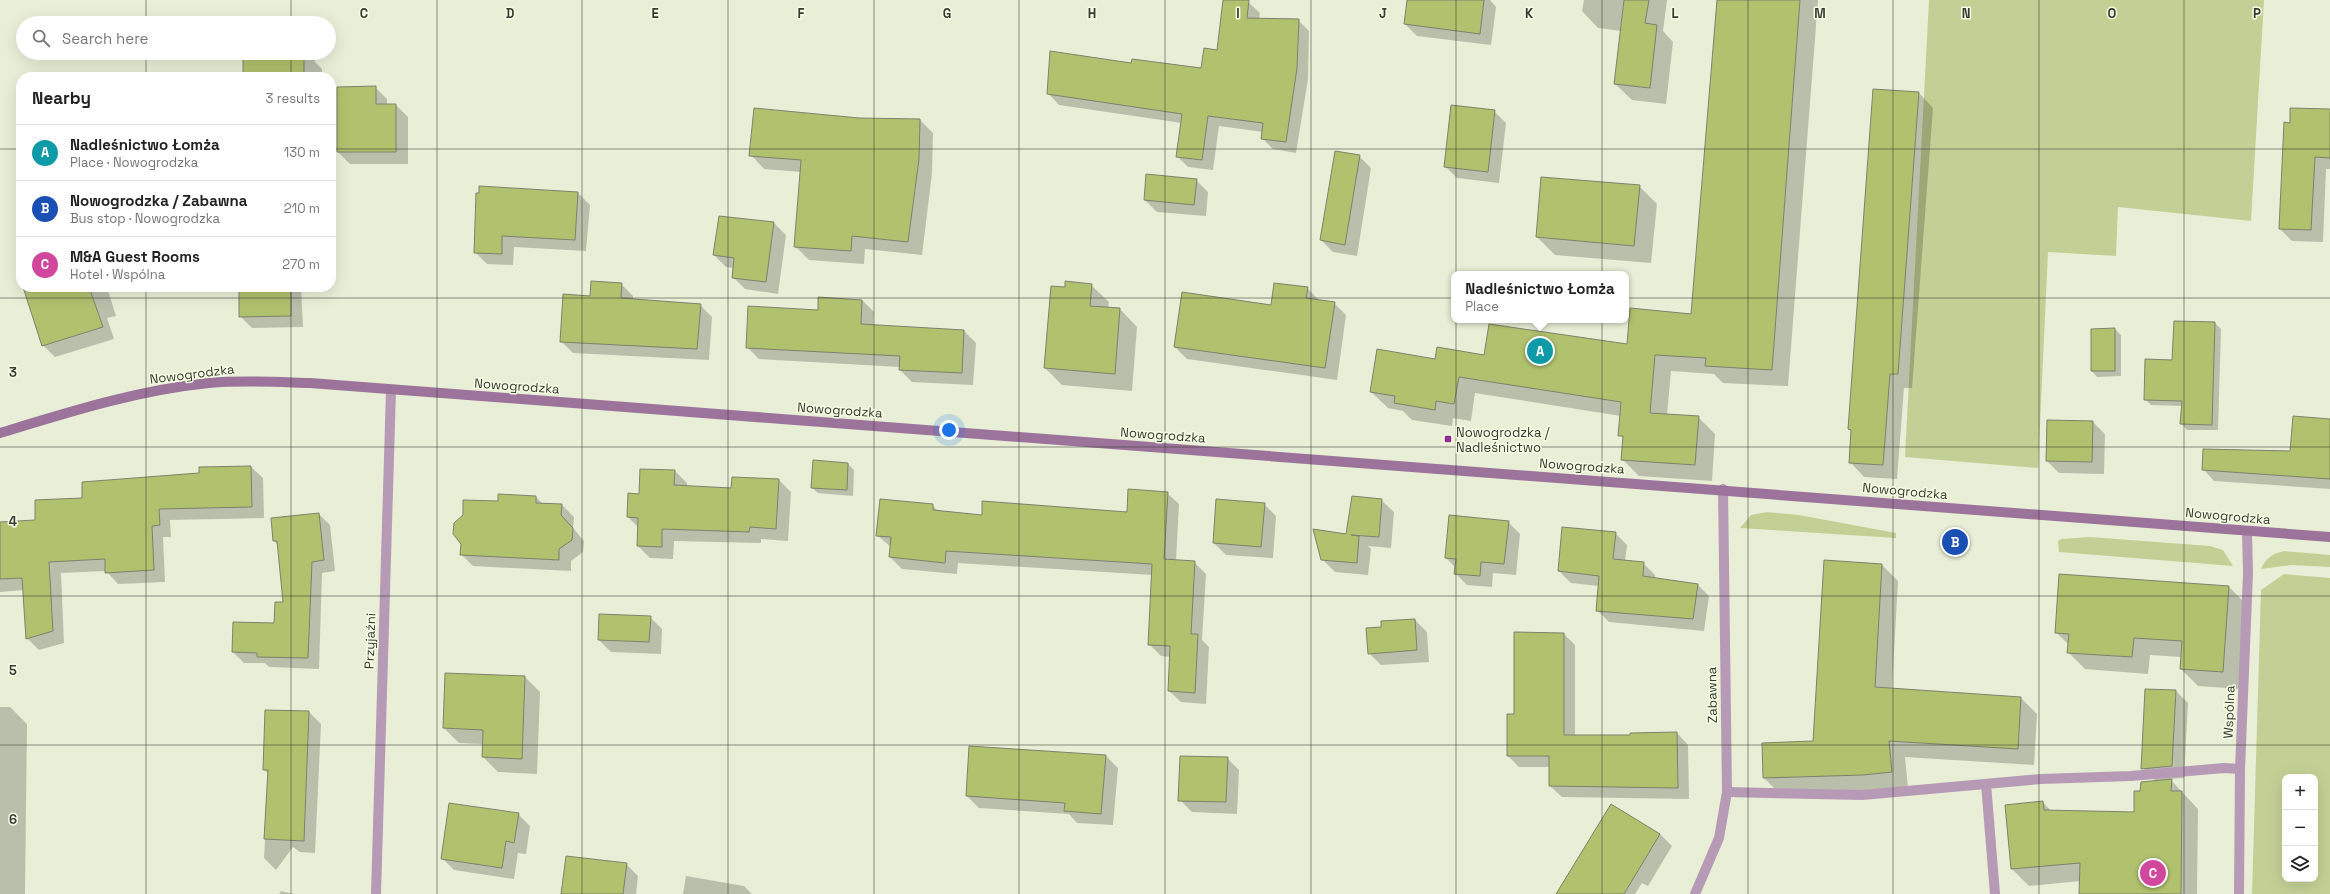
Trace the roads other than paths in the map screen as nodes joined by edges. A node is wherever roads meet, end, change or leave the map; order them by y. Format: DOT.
graph roads {
  1 [pos="391,390"];
  2 [pos="0,433"];
  3 [pos="1723,489"];
  4 [pos="2247,530"];
  5 [pos="2330,537"];
  6 [pos="2240,769"];
  7 [pos="1986,784"];
  8 [pos="1727,792"];
  9 [pos="376,894"];
  10 [pos="1695,894"];
  11 [pos="1995,894"];
  12 [pos="2239,894"];
  1 -- 2 [label="street, Nowogrodzka"];
  1 -- 3 [label="street, Nowogrodzka"];
  1 -- 9 [label="street, Przyjaźni"];
  3 -- 4 [label="street, Nowogrodzka"];
  3 -- 8 [label="street, Zabawna"];
  4 -- 5 [label="street, Nowogrodzka"];
  4 -- 6 [label="street, Wspólna"];
  6 -- 7 [label="street"];
  6 -- 12 [label="street, Wspólna"];
  7 -- 8 [label="street"];
  7 -- 11 [label="street"];
  8 -- 10 [label="street, Zabawna"];
}
